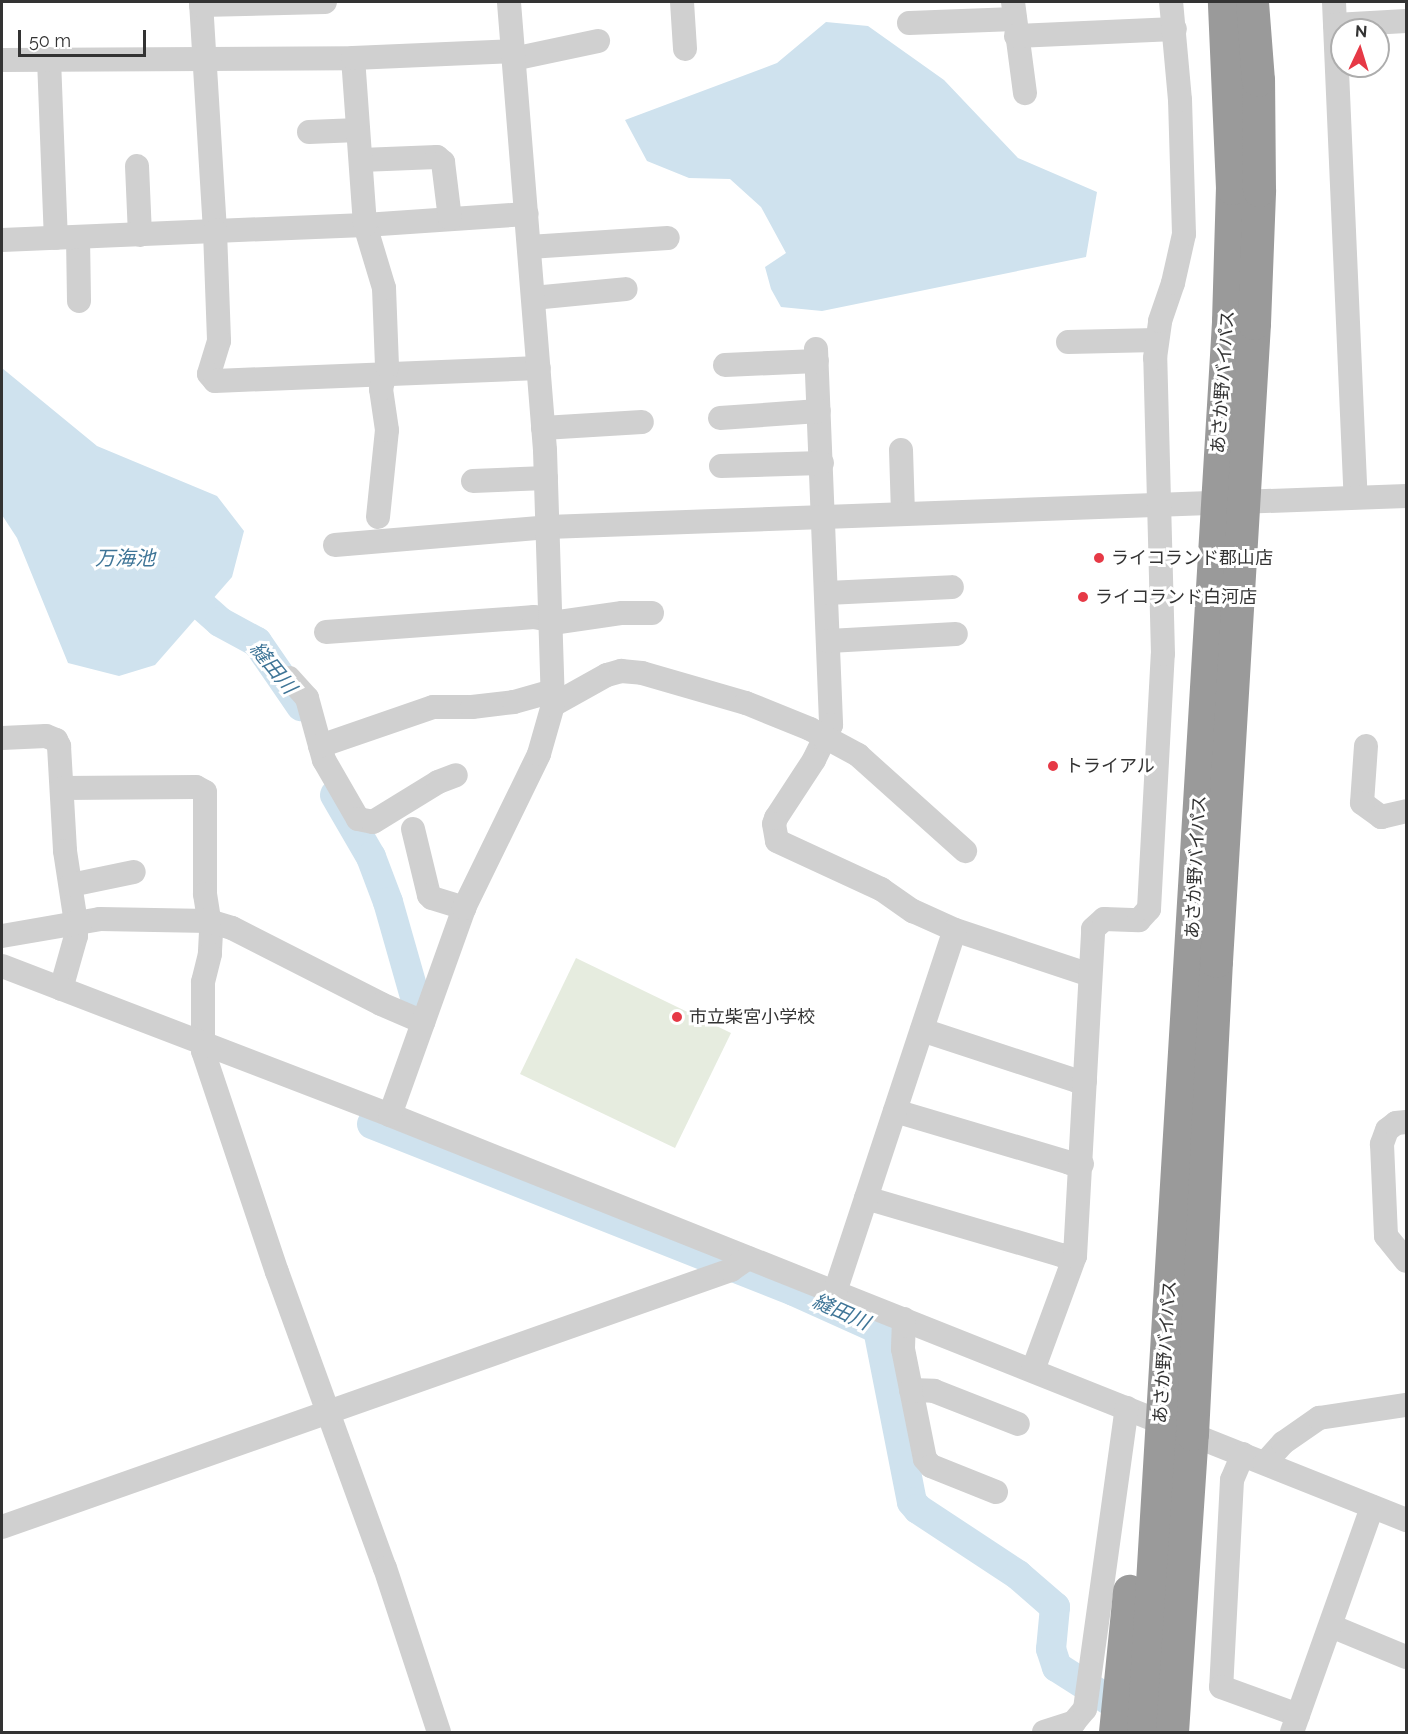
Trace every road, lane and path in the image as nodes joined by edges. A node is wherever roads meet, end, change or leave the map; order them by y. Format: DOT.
graph roads {
  1 [pos="325,2"];
  2 [pos="514,2"];
  3 [pos="682,2"];
  4 [pos="1171,2"];
  5 [pos="1224,2"];
  6 [pos="1252,2"];
  7 [pos="201,3"];
  8 [pos="1335,13"];
  9 [pos="1015,19"];
  10 [pos="1407,21"];
  11 [pos="909,23"];
  12 [pos="1175,29"];
  13 [pos="598,41"];
  14 [pos="685,49"];
  15 [pos="512,55"];
  16 [pos="202,57"];
  17 [pos="353,58"];
  18 [pos="49,59"];
  19 [pos="2,60"];
  20 [pos="1025,93"];
  21 [pos="358,130"];
  22 [pos="309,132"];
  23 [pos="361,160"];
  24 [pos="137,166"];
  25 [pos="526,214"];
  26 [pos="450,219"];
  27 [pos="365,225"];
  28 [pos="214,231"];
  29 [pos="140,235"];
  30 [pos="67,238"];
  31 [pos="668,238"];
  32 [pos="2,240"];
  33 [pos="529,247"];
  34 [pos="626,289"];
  35 [pos="533,298"];
  36 [pos="79,301"];
  37 [pos="1157,340"];
  38 [pos="1068,342"];
  39 [pos="725,365"];
  40 [pos="539,368"];
  41 [pos="384,376"];
  42 [pos="819,411"];
  43 [pos="720,418"];
  44 [pos="642,422"];
  45 [pos="543,428"];
  46 [pos="901,450"];
  47 [pos="822,463"];
  48 [pos="722,466"];
  49 [pos="546,478"];
  50 [pos="473,481"];
  51 [pos="1407,496"];
  52 [pos="1356,497"];
  53 [pos="1230,502"];
  54 [pos="1160,506"];
  55 [pos="903,513"];
  56 [pos="825,517"];
  57 [pos="378,518"];
  58 [pos="548,527"];
  59 [pos="335,545"];
  60 [pos="952,587"];
  61 [pos="828,593"];
  62 [pos="651,613"];
  63 [pos="551,621"];
  64 [pos="326,632"];
  65 [pos="956,634"];
  66 [pos="829,641"];
  67 [pos="289,678"];
  68 [pos="553,698"];
  69 [pos="2,738"];
  70 [pos="827,738"];
  71 [pos="320,746"];
  72 [pos="1366,746"];
  73 [pos="456,775"];
  74 [pos="62,788"];
  75 [pos="1407,811"];
  76 [pos="413,829"];
  77 [pos="965,851"];
  78 [pos="134,872"];
  79 [pos="71,885"];
  80 [pos="464,908"];
  81 [pos="209,921"];
  82 [pos="76,923"];
  83 [pos="955,930"];
  84 [pos="2,936"];
  85 [pos="3,969"];
  86 [pos="1090,975"];
  87 [pos="61,989"];
  88 [pos="423,1022"];
  89 [pos="922,1030"];
  90 [pos="202,1044"];
  91 [pos="1085,1081"];
  92 [pos="895,1110"];
  93 [pos="390,1115"];
  94 [pos="1407,1122"];
  95 [pos="1082,1164"];
  96 [pos="866,1198"];
  97 [pos="1075,1256"];
  98 [pos="748,1258"];
  99 [pos="1407,1261"];
  100 [pos="835,1292"];
  101 [pos="904,1319"];
  102 [pos="1033,1370"];
  103 [pos="911,1390"];
  104 [pos="1407,1405"];
  105 [pos="1127,1408"];
  106 [pos="327,1414"];
  107 [pos="1160,1422"];
  108 [pos="1018,1424"];
  109 [pos="1192,1434"];
  110 [pos="1254,1458"];
  111 [pos="996,1492"];
  112 [pos="1372,1507"];
  113 [pos="1407,1520"];
  114 [pos="2,1527"];
  115 [pos="1331,1626"];
  116 [pos="1407,1657"];
  117 [pos="1295,1724"];
  118 [pos="439,1732"];
  119 [pos="1044,1732"];
  120 [pos="1115,1732"];
  121 [pos="1143,1732"];
  122 [pos="1172,1732"];
  123 [pos="1195,1732"];
  1 -- 7 [label="street"];
  2 -- 15 [label="street"];
  3 -- 14 [label="street"];
  4 -- 12 [label="street"];
  5 -- 53 [label="highway, あさか野バイパス"];
  6 -- 53 [label="highway, あさか野バイパス"];
  7 -- 16 [label="street"];
  8 -- 10 [label="street"];
  8 -- 52 [label="street"];
  9 -- 11 [label="street"];
  9 -- 12 [label="street"];
  9 -- 20 [label="street"];
  12 -- 37 [label="street"];
  13 -- 15 [label="street"];
  15 -- 17 [label="street"];
  15 -- 25 [label="street"];
  16 -- 17 [label="street"];
  16 -- 18 [label="street"];
  16 -- 28 [label="street"];
  17 -- 21 [label="street"];
  18 -- 19 [label="street"];
  18 -- 30 [label="street"];
  21 -- 22 [label="street"];
  21 -- 23 [label="street"];
  23 -- 26 [label="street"];
  23 -- 27 [label="street"];
  24 -- 29 [label="street"];
  25 -- 26 [label="street"];
  25 -- 33 [label="street"];
  26 -- 27 [label="street"];
  27 -- 28 [label="street"];
  27 -- 41 [label="street"];
  28 -- 29 [label="street"];
  28 -- 41 [label="street"];
  29 -- 30 [label="street"];
  30 -- 32 [label="street"];
  30 -- 36 [label="street"];
  31 -- 33 [label="street"];
  33 -- 35 [label="street"];
  34 -- 35 [label="street"];
  35 -- 40 [label="street"];
  37 -- 38 [label="street"];
  37 -- 54 [label="street"];
  39 -- 42 [label="street"];
  40 -- 41 [label="street"];
  40 -- 45 [label="street"];
  41 -- 57 [label="street"];
  42 -- 43 [label="street"];
  42 -- 47 [label="street"];
  44 -- 45 [label="street"];
  45 -- 49 [label="street"];
  46 -- 55 [label="street"];
  47 -- 48 [label="street"];
  47 -- 56 [label="street"];
  49 -- 50 [label="street"];
  49 -- 58 [label="street"];
  51 -- 52 [label="street"];
  52 -- 53 [label="street"];
  53 -- 54 [label="street"];
  53 -- 107 [label="highway, あさか野バイパス"];
  53 -- 109 [label="highway, あさか野バイパス"];
  54 -- 55 [label="street"];
  54 -- 86 [label="street"];
  55 -- 56 [label="street"];
  56 -- 58 [label="street"];
  56 -- 61 [label="street"];
  58 -- 59 [label="street"];
  58 -- 63 [label="street"];
  60 -- 61 [label="street"];
  61 -- 66 [label="street"];
  62 -- 63 [label="street"];
  63 -- 64 [label="street"];
  63 -- 68 [label="street"];
  65 -- 66 [label="street"];
  66 -- 70 [label="street"];
  67 -- 71 [label="street"];
  68 -- 70 [label="street"];
  68 -- 71 [label="street"];
  68 -- 80 [label="street"];
  69 -- 74 [label="street"];
  70 -- 77 [label="street"];
  70 -- 83 [label="street"];
  71 -- 73 [label="street"];
  72 -- 75 [label="street"];
  74 -- 79 [label="street"];
  74 -- 81 [label="street"];
  76 -- 80 [label="street"];
  78 -- 79 [label="street"];
  79 -- 82 [label="street"];
  80 -- 88 [label="street"];
  81 -- 82 [label="street"];
  81 -- 88 [label="street"];
  81 -- 90 [label="street"];
  82 -- 84 [label="street"];
  82 -- 87 [label="street"];
  83 -- 86 [label="street"];
  83 -- 89 [label="street"];
  85 -- 87 [label="street"];
  86 -- 91 [label="street"];
  87 -- 90 [label="street"];
  88 -- 93 [label="street"];
  89 -- 91 [label="street"];
  89 -- 92 [label="street"];
  90 -- 93 [label="street"];
  90 -- 106 [label="street"];
  91 -- 95 [label="street"];
  92 -- 95 [label="street"];
  92 -- 96 [label="street"];
  93 -- 98 [label="street"];
  94 -- 99 [label="street"];
  95 -- 97 [label="street"];
  96 -- 97 [label="street"];
  96 -- 100 [label="street"];
  97 -- 102 [label="street"];
  98 -- 100 [label="street"];
  98 -- 106 [label="street"];
  100 -- 101 [label="street"];
  101 -- 102 [label="street"];
  101 -- 103 [label="street"];
  102 -- 105 [label="street"];
  103 -- 108 [label="street"];
  103 -- 111 [label="street"];
  104 -- 110 [label="street"];
  105 -- 107 [label="street"];
  105 -- 119 [label="street"];
  106 -- 114 [label="street"];
  106 -- 118 [label="street"];
  107 -- 109 [label="street"];
  107 -- 120 [label="highway"];
  107 -- 121 [label="highway, あさか野バイパス"];
  109 -- 110 [label="street"];
  109 -- 122 [label="highway, あさか野バイパス"];
  109 -- 123 [label="highway"];
  110 -- 112 [label="street"];
  110 -- 117 [label="street"];
  112 -- 113 [label="street"];
  112 -- 115 [label="street"];
  115 -- 116 [label="street"];
  115 -- 117 [label="street"];
}
